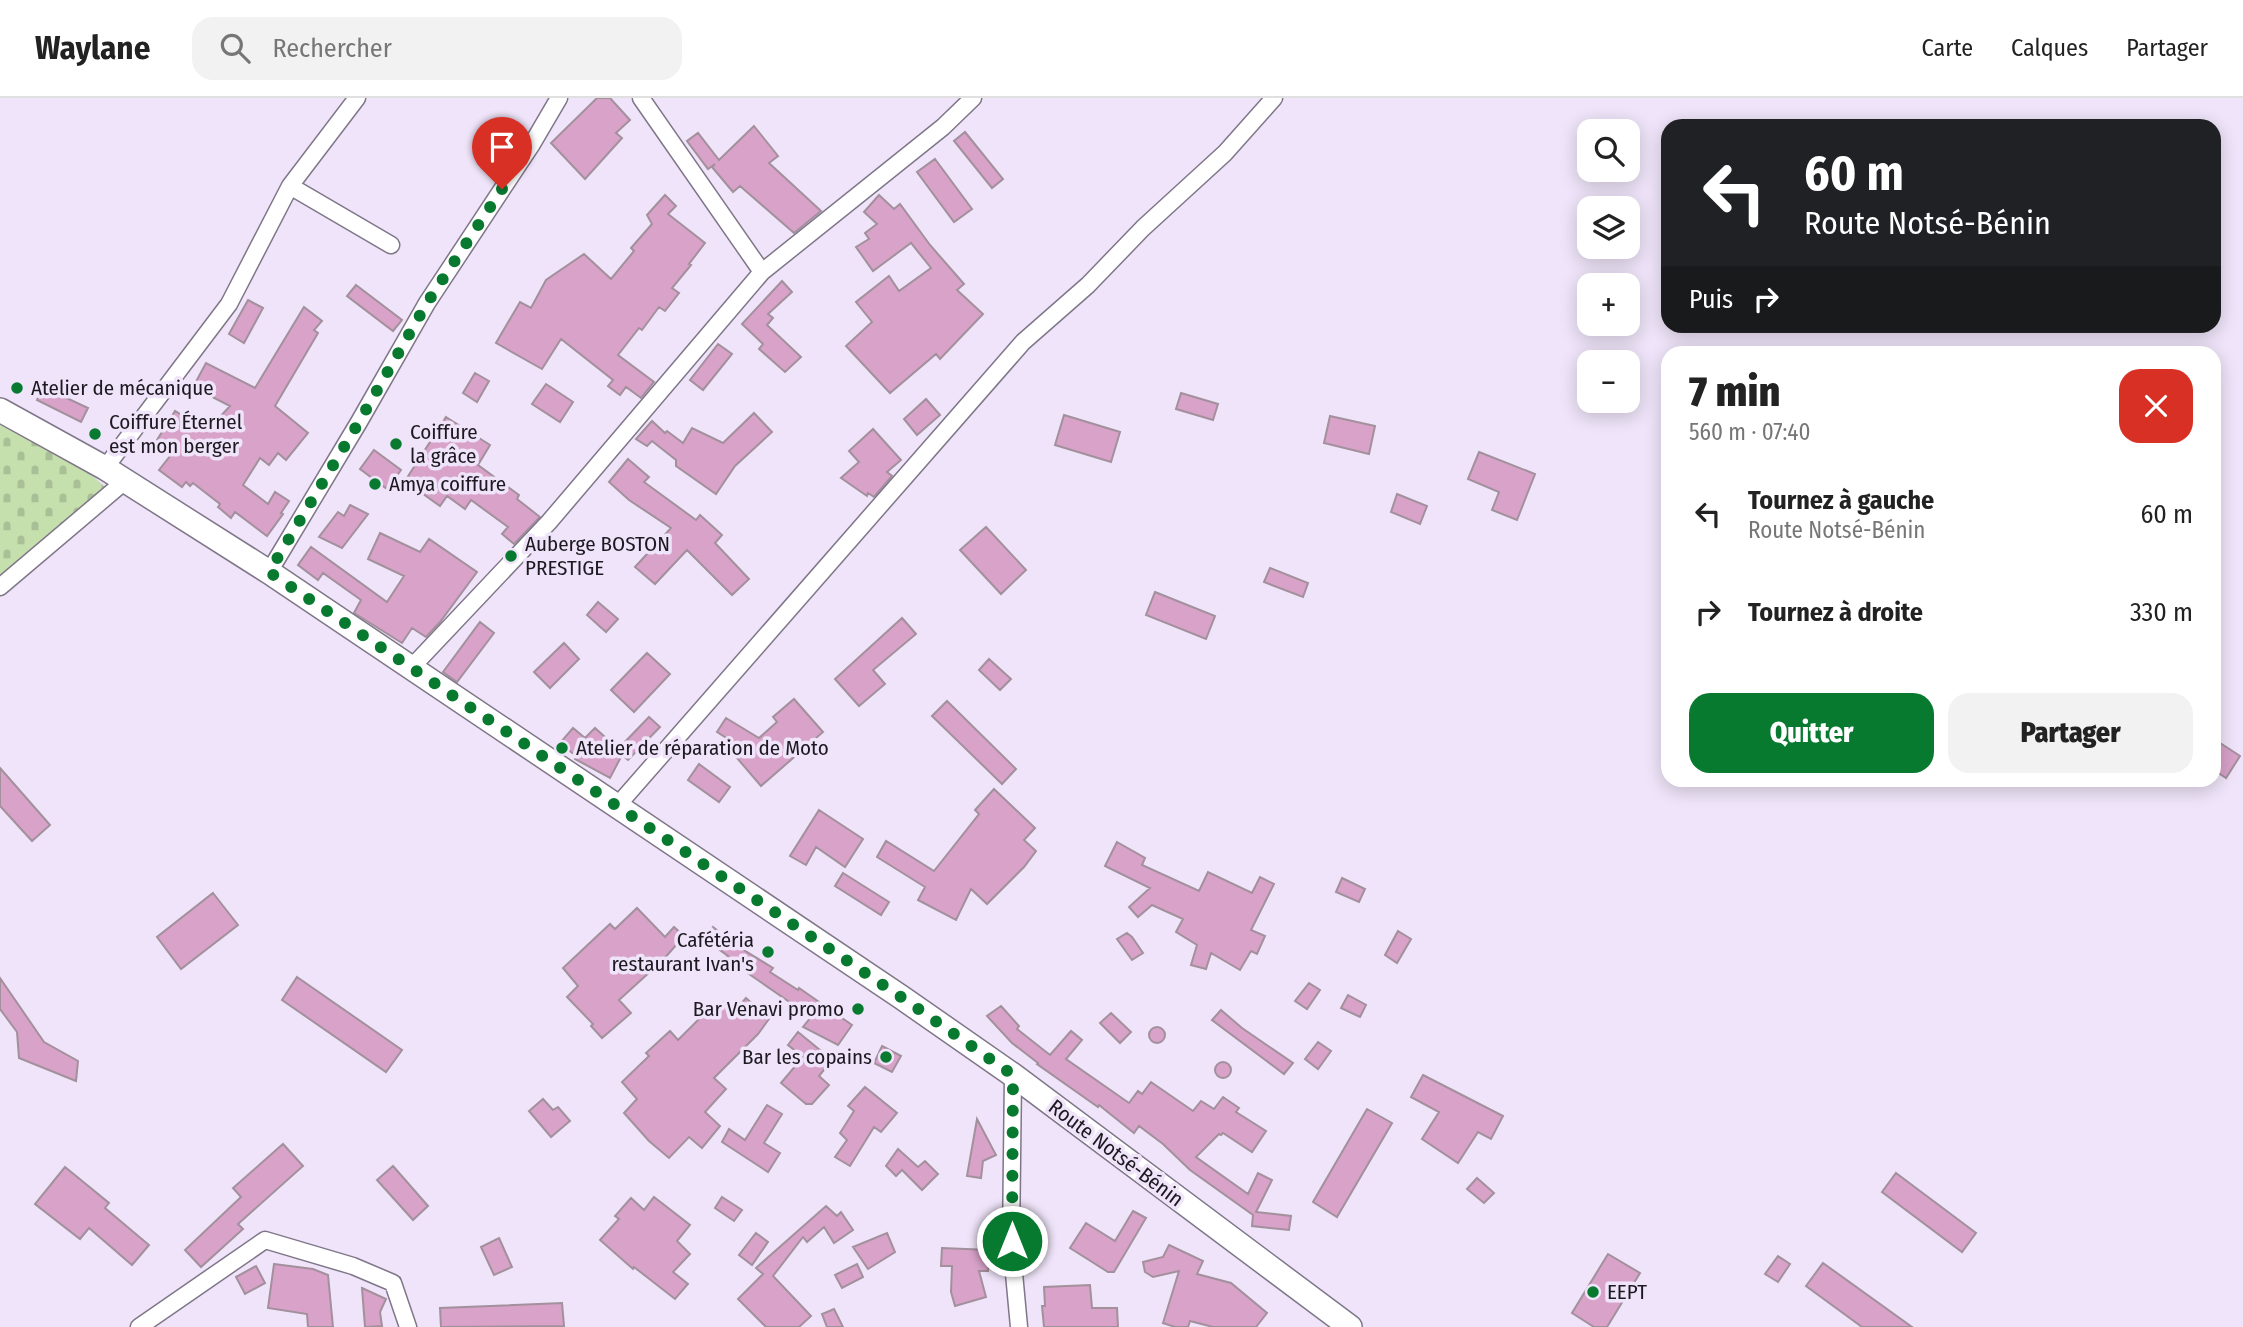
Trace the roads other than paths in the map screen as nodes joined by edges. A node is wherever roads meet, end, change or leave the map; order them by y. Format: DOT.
graph roads {
  1 [pos="357,98"];
  2 [pos="559,98"];
  3 [pos="641,98"];
  4 [pos="973,98"];
  5 [pos="1274,98"];
  6 [pos="290,186"];
  7 [pos="391,245"];
  8 [pos="762,272"];
  9 [pos="0,410"];
  10 [pos="105,468"];
  11 [pos="125,481"];
  12 [pos="269,572"];
  13 [pos="0,587"];
  14 [pos="411,668"];
  15 [pos="617,806"];
  16 [pos="1013,1075"];
  17 [pos="139,1327"];
  18 [pos="408,1327"];
  19 [pos="1019,1327"];
  20 [pos="1350,1327"];
  1 -- 6 [label="street"];
  2 -- 12 [label="street"];
  3 -- 8 [label="street"];
  4 -- 8 [label="street"];
  5 -- 15 [label="street"];
  6 -- 7 [label="street"];
  6 -- 10 [label="street"];
  8 -- 14 [label="street"];
  9 -- 10 [label="main road, Route Notsé-Bénin"];
  10 -- 11 [label="main road, Route Notsé-Bénin"];
  11 -- 12 [label="main road, Route Notsé-Bénin"];
  11 -- 13 [label="street"];
  12 -- 14 [label="main road, Route Notsé-Bénin"];
  14 -- 15 [label="main road, Route Notsé-Bénin"];
  15 -- 16 [label="main road, Route Notsé-Bénin"];
  16 -- 19 [label="street"];
  16 -- 20 [label="main road, Route Notsé-Bénin"];
  17 -- 18 [label="street"];
}
